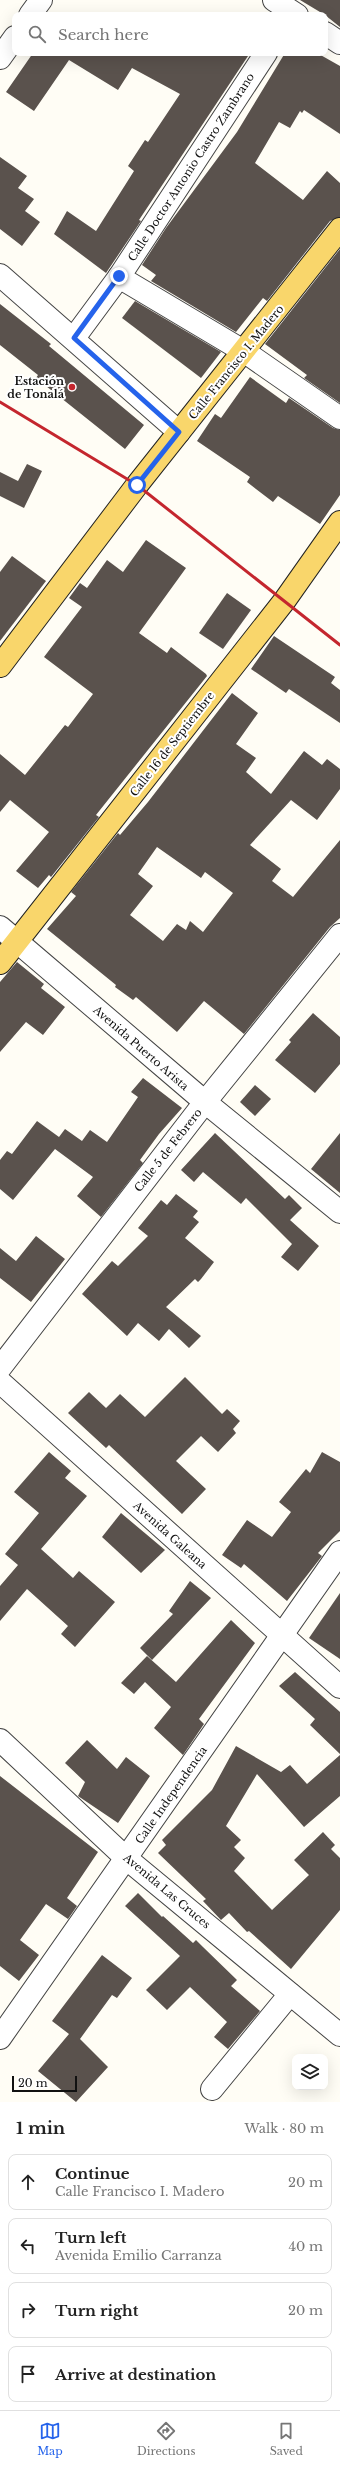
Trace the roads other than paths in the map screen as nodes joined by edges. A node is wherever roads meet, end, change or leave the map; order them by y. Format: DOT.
graph roads {
  1 [pos="41,0"];
  2 [pos="274,0"];
  3 [pos="296,11"];
  4 [pos="32,12"];
  5 [pos="328,35"];
  6 [pos="12,41"];
  7 [pos="340,43"];
  8 [pos="264,56"];
  9 [pos="0,58"];
  10 [pos="340,229"];
  11 [pos="0,275"];
  12 [pos="119,276"];
  13 [pos="74,338"];
  14 [pos="245,352"];
  15 [pos="340,418"];
  16 [pos="179,432"];
  17 [pos="340,522"];
  18 [pos="0,666"];
  19 [pos="0,927"];
  20 [pos="340,935"];
  21 [pos="17,941"];
  22 [pos="0,963"];
  23 [pos="205,1102"];
  24 [pos="340,1212"];
  25 [pos="0,1368"];
  26 [pos="0,1382"];
  27 [pos="340,1552"];
  28 [pos="281,1635"];
  29 [pos="340,1687"];
  30 [pos="0,1740"];
  31 [pos="127,1859"];
  32 [pos="290,1994"];
  33 [pos="340,2035"];
  34 [pos="0,2038"];
  35 [pos="212,2089"];
  1 -- 4 [label="street"];
  2 -- 3 [label="street"];
  5 -- 7 [label="street"];
  6 -- 9 [label="street"];
  8 -- 12 [label="street, Calle Doctor Antonio Castro Zambrano"];
  10 -- 14 [label="main road, Calle Francisco I. Madero"];
  11 -- 13 [label="street"];
  12 -- 13 [label="street, Calle Doctor Antonio Castro Zambrano"];
  12 -- 14 [label="street"];
  13 -- 16 [label="street"];
  14 -- 15 [label="street"];
  14 -- 16 [label="main road, Calle Francisco I. Madero"];
  16 -- 18 [label="main road, Calle Francisco I. Madero"];
  17 -- 21 [label="main road, Calle 16 de Septiembre"];
  19 -- 21 [label="street, Avenida Puerto Arista"];
  20 -- 23 [label="street, Calle 5 de Febrero"];
  21 -- 22 [label="main road, Calle 16 de Septiembre"];
  21 -- 23 [label="street, Avenida Puerto Arista"];
  23 -- 24 [label="street, Avenida Puerto Arista"];
  23 -- 25 [label="street, Calle 5 de Febrero"];
  26 -- 28 [label="street, Avenida Galeana"];
  27 -- 28 [label="street, Calle Independencia"];
  28 -- 29 [label="street, Avenida Galeana"];
  28 -- 31 [label="street, Calle Independencia"];
  30 -- 31 [label="street, Avenida Las Cruces"];
  31 -- 32 [label="street, Avenida Las Cruces"];
  31 -- 34 [label="street, Calle Independencia"];
  32 -- 33 [label="street, Avenida Las Cruces"];
  32 -- 35 [label="street"];
}
